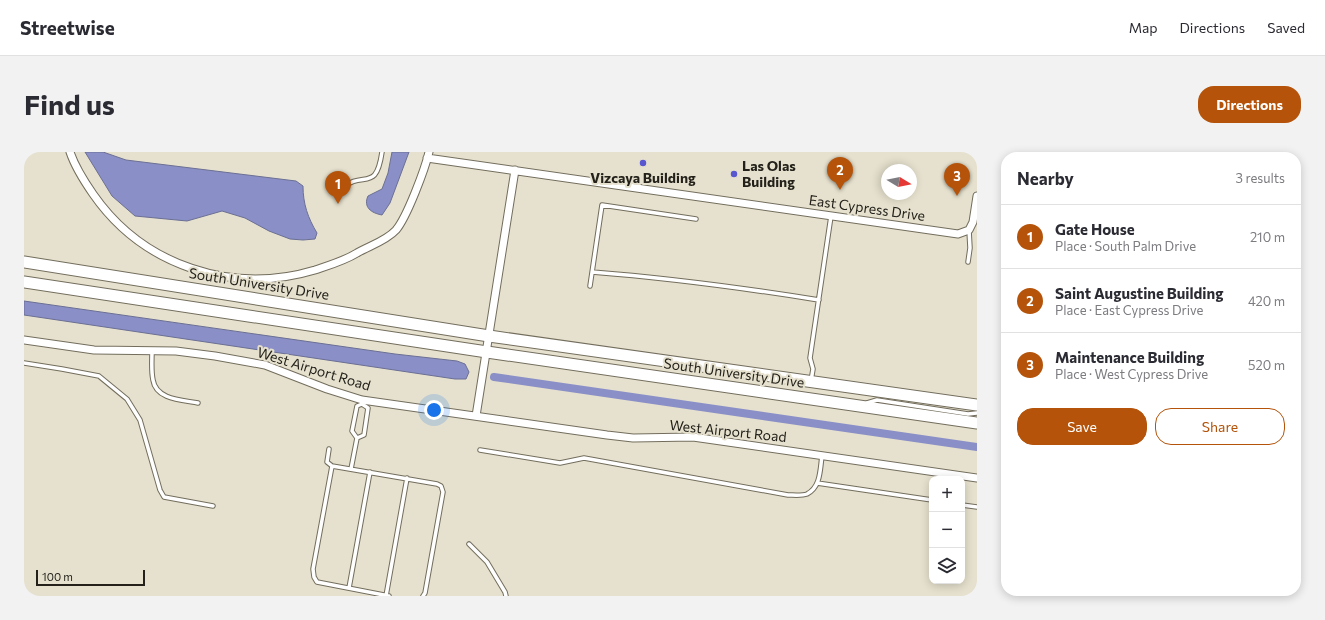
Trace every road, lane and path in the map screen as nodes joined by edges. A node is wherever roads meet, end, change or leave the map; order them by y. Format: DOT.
graph roads {
  1 [pos="70,152"];
  2 [pos="382,152"];
  3 [pos="428,155"];
  4 [pos="515,170"];
  5 [pos="342,188"];
  6 [pos="977,196"];
  7 [pos="831,216"];
  8 [pos="696,220"];
  9 [pos="969,230"];
  10 [pos="24,262"];
  11 [pos="968,262"];
  12 [pos="592,272"];
  13 [pos="24,282"];
  14 [pos="590,286"];
  15 [pos="819,300"];
  16 [pos="489,336"];
  17 [pos="24,340"];
  18 [pos="152,351"];
  19 [pos="487,352"];
  20 [pos="24,363"];
  21 [pos="811,382"];
  22 [pos="362,402"];
  23 [pos="198,403"];
  24 [pos="977,405"];
  25 [pos="856,406"];
  26 [pos="977,413"];
  27 [pos="476,416"];
  28 [pos="977,423"];
  29 [pos="358,438"];
  30 [pos="329,450"];
  31 [pos="480,450"];
  32 [pos="822,456"];
  33 [pos="332,466"];
  34 [pos="351,469"];
  35 [pos="370,472"];
  36 [pos="407,478"];
  37 [pos="977,478"];
  38 [pos="817,483"];
  39 [pos="929,500"];
  40 [pos="965,505"];
  41 [pos="213,506"];
  42 [pos="977,507"];
  43 [pos="469,544"];
  44 [pos="349,588"];
  45 [pos="388,596"];
  46 [pos="423,596"];
  47 [pos="506,596"];
  1 -- 3 [label="street"];
  2 -- 5 [label="lane"];
  3 -- 4 [label="street, East Cypress Drive"];
  4 -- 7 [label="street, East Cypress Drive"];
  4 -- 16 [label="street"];
  6 -- 9 [label="street"];
  7 -- 9 [label="street, East Cypress Drive"];
  7 -- 15 [label="lane"];
  8 -- 12 [label="lane"];
  9 -- 11 [label="lane"];
  10 -- 16 [label="main road, South University Drive"];
  12 -- 14 [label="lane"];
  12 -- 15 [label="lane"];
  13 -- 19 [label="main road, South University Drive"];
  15 -- 21 [label="lane"];
  16 -- 19 [label="street"];
  16 -- 21 [label="main road, South University Drive"];
  17 -- 18 [label="street, West Airport Road"];
  18 -- 22 [label="street, West Airport Road"];
  18 -- 23 [label="lane"];
  19 -- 25 [label="main road, South University Drive"];
  19 -- 27 [label="street"];
  20 -- 41 [label="lane"];
  21 -- 24 [label="main road, South University Drive"];
  22 -- 27 [label="street, West Airport Road"];
  22 -- 29 [label="lane"];
  22 -- 29 [label="lane"];
  25 -- 26 [label="lane"];
  25 -- 28 [label="main road, South University Drive"];
  27 -- 32 [label="street, West Airport Road"];
  29 -- 34 [label="lane"];
  30 -- 33 [label="lane"];
  31 -- 38 [label="lane"];
  32 -- 37 [label="street, West Airport Road"];
  32 -- 38 [label="lane"];
  33 -- 34 [label="lane"];
  33 -- 44 [label="lane"];
  34 -- 35 [label="lane"];
  35 -- 36 [label="lane"];
  35 -- 44 [label="lane"];
  36 -- 45 [label="lane"];
  36 -- 46 [label="lane"];
  38 -- 39 [label="lane"];
  40 -- 42 [label="lane"];
  43 -- 47 [label="lane"];
  44 -- 45 [label="lane"];
}
